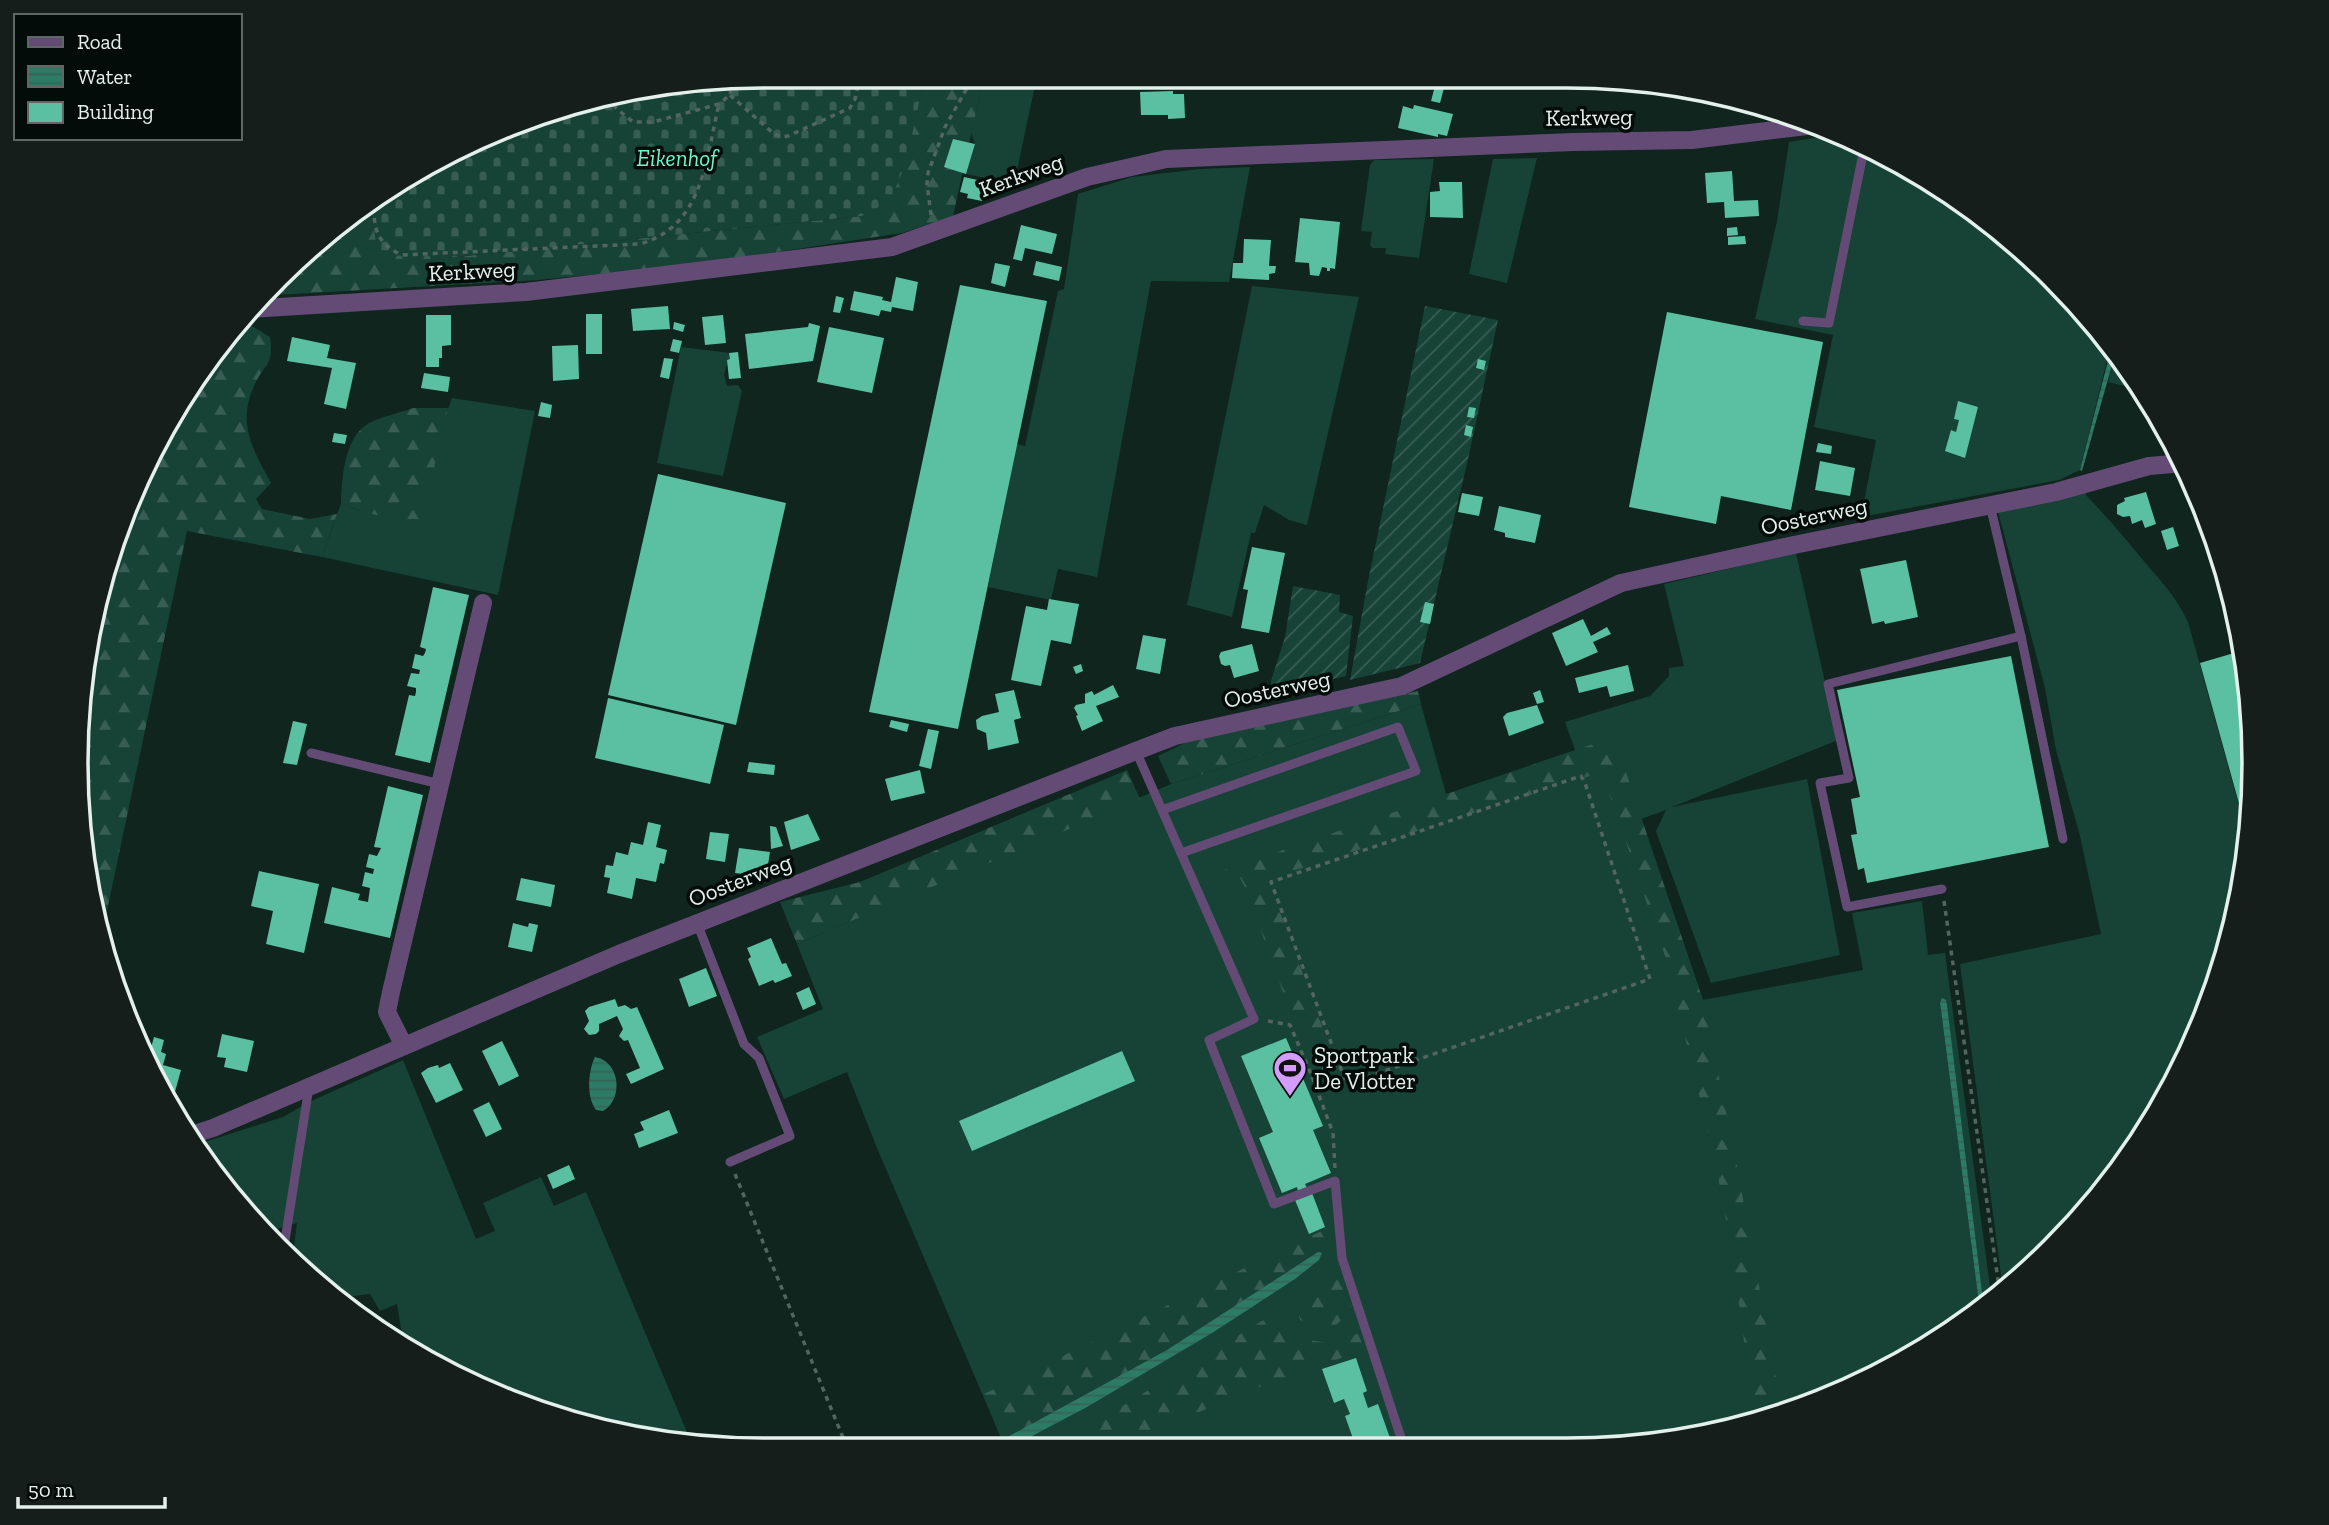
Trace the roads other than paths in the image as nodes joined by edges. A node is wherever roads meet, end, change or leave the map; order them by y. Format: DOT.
graph roads {
  1 [pos="1795,127"];
  2 [pos="1863,156"];
  3 [pos="263,308"];
  4 [pos="1803,321"];
  5 [pos="2172,464"];
  6 [pos="1990,505"];
  7 [pos="483,603"];
  8 [pos="2021,636"];
  9 [pos="1136,751"];
  10 [pos="311,753"];
  11 [pos="440,784"];
  12 [pos="1161,810"];
  13 [pos="2063,839"];
  14 [pos="1181,853"];
  15 [pos="1942,889"];
  16 [pos="697,923"];
  17 [pos="404,1046"];
  18 [pos="309,1087"];
  19 [pos="198,1133"];
  20 [pos="730,1162"];
  21 [pos="285,1240"];
  22 [pos="1401,1438"];
  1 -- 3 [label="street, Kerkweg"];
  2 -- 4 [label="lane"];
  5 -- 6 [label="street, Oosterweg"];
  6 -- 8 [label="lane"];
  6 -- 9 [label="street, Oosterweg"];
  7 -- 11 [label="street"];
  8 -- 13 [label="lane"];
  8 -- 15 [label="lane"];
  9 -- 12 [label="lane"];
  9 -- 16 [label="street, Oosterweg"];
  10 -- 11 [label="lane"];
  11 -- 17 [label="street"];
  12 -- 14 [label="lane"];
  12 -- 14 [label="lane"];
  14 -- 22 [label="lane"];
  16 -- 17 [label="street, Oosterweg"];
  16 -- 20 [label="lane"];
  17 -- 18 [label="street, Oosterweg"];
  18 -- 19 [label="street, Oosterweg"];
  18 -- 21 [label="lane"];
}
